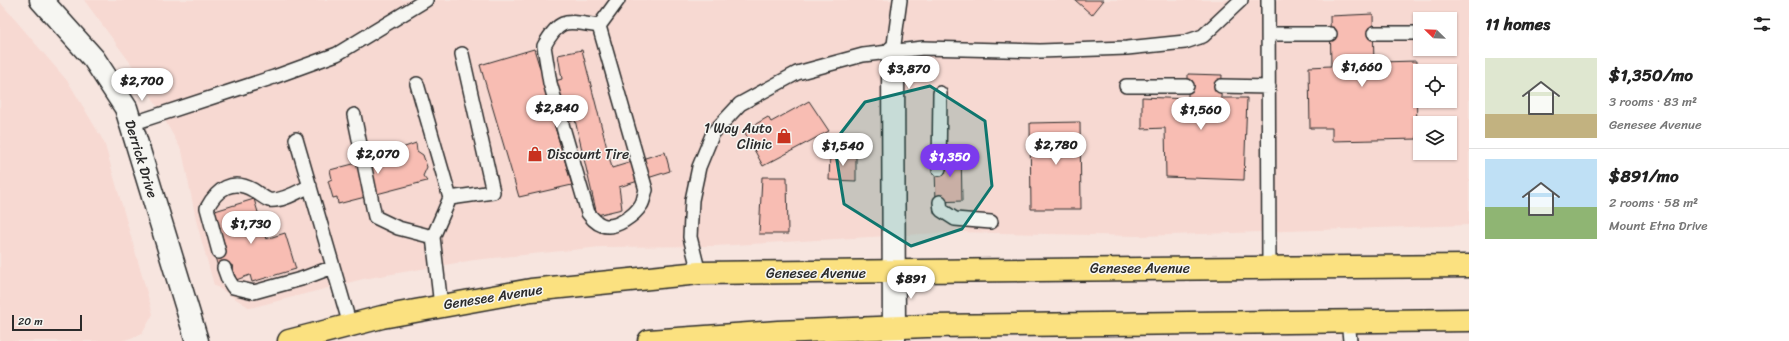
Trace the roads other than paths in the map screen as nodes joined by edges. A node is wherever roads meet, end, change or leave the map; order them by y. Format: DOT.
graph roads {
  1 [pos="41,0"];
  2 [pos="426,0"];
  3 [pos="618,0"];
  4 [pos="900,0"];
  5 [pos="1241,0"];
  6 [pos="1268,0"];
  7 [pos="599,26"];
  8 [pos="1374,33"];
  9 [pos="1413,33"];
  10 [pos="1269,34"];
  11 [pos="1330,34"];
  12 [pos="893,52"];
  13 [pos="462,54"];
  14 [pos="416,84"];
  15 [pos="1126,86"];
  16 [pos="1187,86"];
  17 [pos="1221,86"];
  18 [pos="1269,87"];
  19 [pos="940,93"];
  20 [pos="354,116"];
  21 [pos="131,124"];
  22 [pos="296,139"];
  23 [pos="939,169"];
  24 [pos="310,186"];
  25 [pos="450,198"];
  26 [pos="940,202"];
  27 [pos="991,222"];
  28 [pos="433,237"];
  29 [pos="220,252"];
  30 [pos="1469,266"];
  31 [pos="334,267"];
  32 [pos="1269,267"];
  33 [pos="224,268"];
  34 [pos="894,272"];
  35 [pos="699,273"];
  36 [pos="441,306"];
  37 [pos="1469,320"];
  38 [pos="350,325"];
  39 [pos="1350,331"];
  40 [pos="894,334"];
  41 [pos="197,341"];
  42 [pos="289,341"];
  43 [pos="649,341"];
  1 -- 21 [label="street, Derrick Drive"];
  2 -- 21 [label="lane"];
  3 -- 7 [label="lane"];
  4 -- 12 [label="lane"];
  5 -- 12 [label="lane"];
  6 -- 10 [label="lane"];
  7 -- 7 [label="lane"];
  8 -- 9 [label="lane"];
  10 -- 11 [label="lane"];
  10 -- 18 [label="lane"];
  12 -- 34 [label="street"];
  12 -- 35 [label="lane"];
  13 -- 25 [label="lane"];
  14 -- 25 [label="lane"];
  15 -- 16 [label="lane"];
  17 -- 18 [label="lane"];
  18 -- 32 [label="lane"];
  19 -- 23 [label="lane"];
  20 -- 28 [label="lane"];
  21 -- 41 [label="street, Derrick Drive"];
  22 -- 24 [label="lane"];
  24 -- 29 [label="lane"];
  24 -- 31 [label="lane"];
  25 -- 28 [label="lane"];
  26 -- 27 [label="lane"];
  28 -- 36 [label="lane"];
  30 -- 32 [label="main road, Genesee Avenue"];
  31 -- 33 [label="lane"];
  31 -- 38 [label="lane"];
  32 -- 34 [label="main road, Genesee Avenue"];
  34 -- 35 [label="main road, Genesee Avenue"];
  34 -- 40 [label="street"];
  35 -- 36 [label="main road, Genesee Avenue"];
  36 -- 38 [label="main road, Genesee Avenue"];
  37 -- 39 [label="main road"];
  38 -- 42 [label="main road, Genesee Avenue"];
  39 -- 40 [label="main road"];
  40 -- 43 [label="main road"];
}
